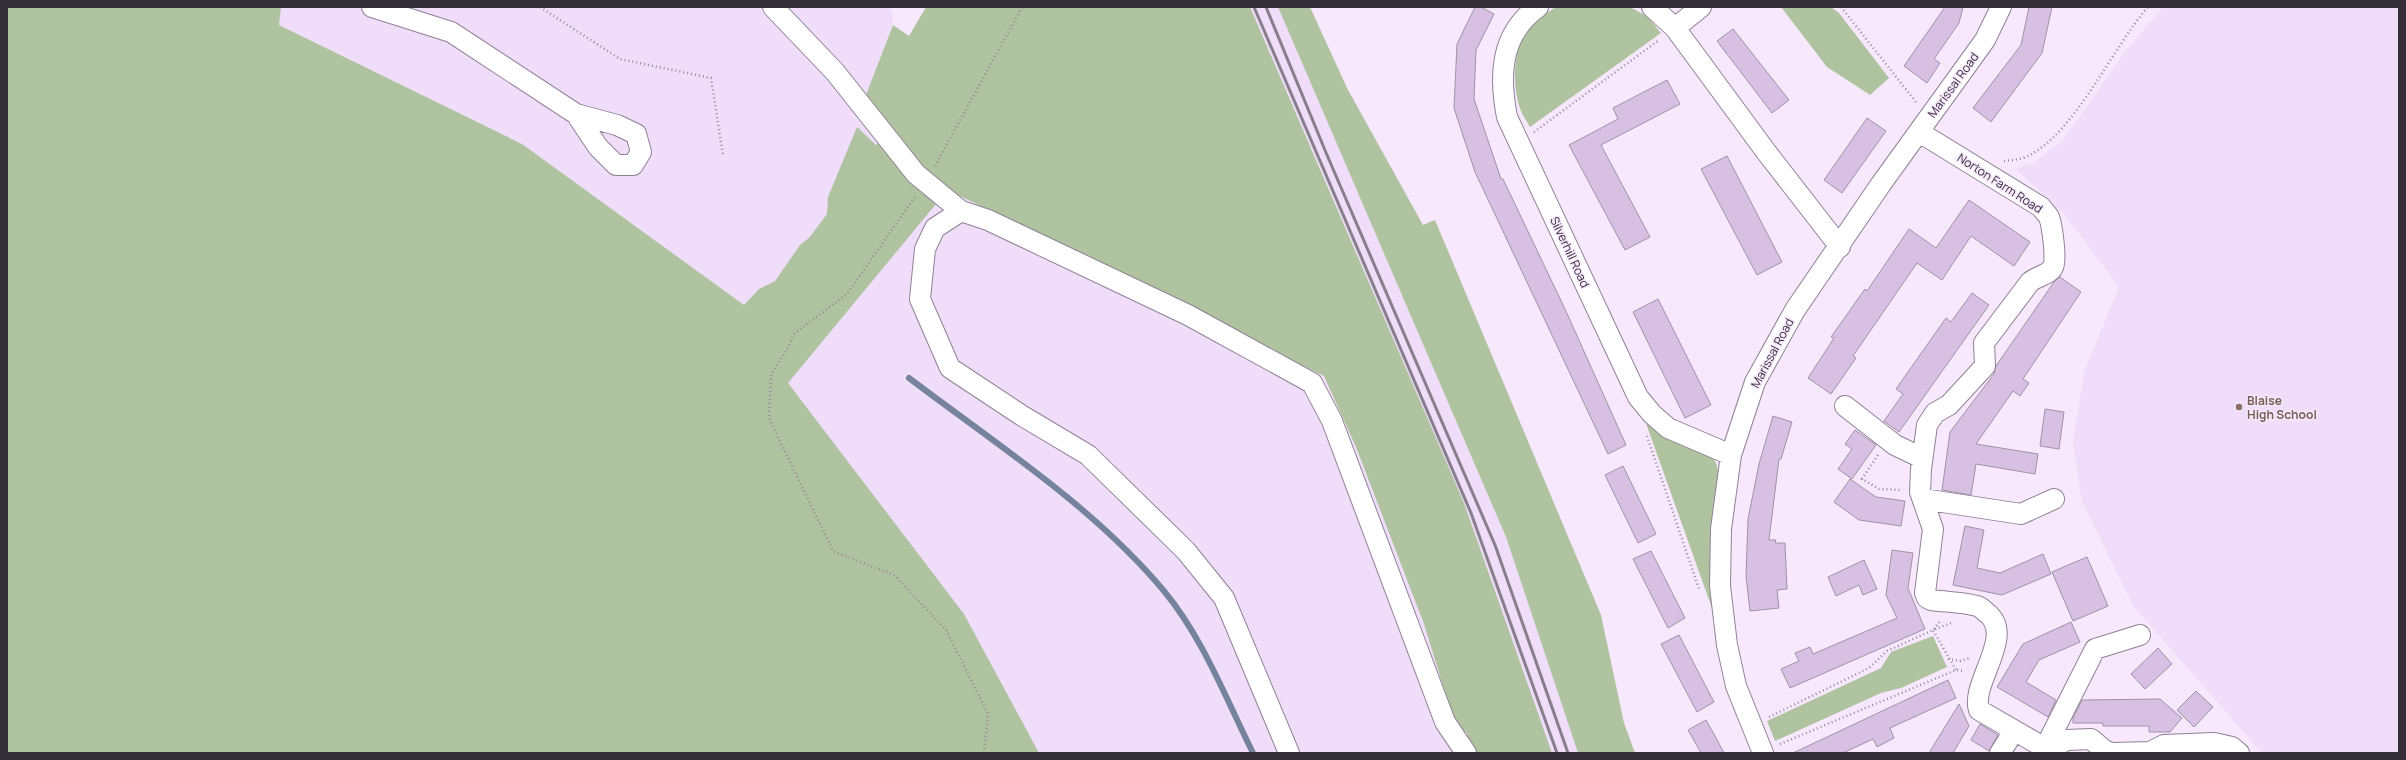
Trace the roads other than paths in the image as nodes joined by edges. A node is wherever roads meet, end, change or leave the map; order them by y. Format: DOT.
graph roads {
  1 [pos="372,7"];
  2 [pos="773,7"];
  3 [pos="1538,7"];
  4 [pos="1652,7"];
  5 [pos="1701,7"];
  6 [pos="2001,7"];
  7 [pos="1675,28"];
  8 [pos="576,114"];
  9 [pos="1923,126"];
  10 [pos="961,211"];
  11 [pos="1840,247"];
  12 [pos="1845,406"];
  13 [pos="1731,455"];
  14 [pos="1922,458"];
  15 [pos="1922,496"];
  16 [pos="2054,499"];
  17 [pos="2140,635"];
  18 [pos="2014,731"];
  19 [pos="2045,748"];
  20 [pos="1763,752"];
  21 [pos="1289,753"];
  22 [pos="1466,753"];
  23 [pos="2000,753"];
  24 [pos="2112,753"];
  25 [pos="2239,753"];
  1 -- 8 [label="street"];
  2 -- 10 [label="street"];
  3 -- 13 [label="street, Silverhill Road"];
  4 -- 7 [label="street"];
  5 -- 7 [label="street"];
  6 -- 9 [label="street, Marissal Road"];
  7 -- 11 [label="street"];
  9 -- 11 [label="street, Marissal Road"];
  9 -- 14 [label="street, Norton Farm Road"];
  10 -- 21 [label="street"];
  10 -- 22 [label="street"];
  11 -- 13 [label="street, Marissal Road"];
  12 -- 14 [label="street"];
  13 -- 20 [label="street, Marissal Road"];
  14 -- 15 [label="street, Norton Farm Road"];
  15 -- 16 [label="street"];
  15 -- 18 [label="street, Norton Farm Road"];
  17 -- 19 [label="street"];
  18 -- 19 [label="street, Norton Farm Road"];
  18 -- 23 [label="street"];
  19 -- 24 [label="street"];
  24 -- 25 [label="street"];
}
